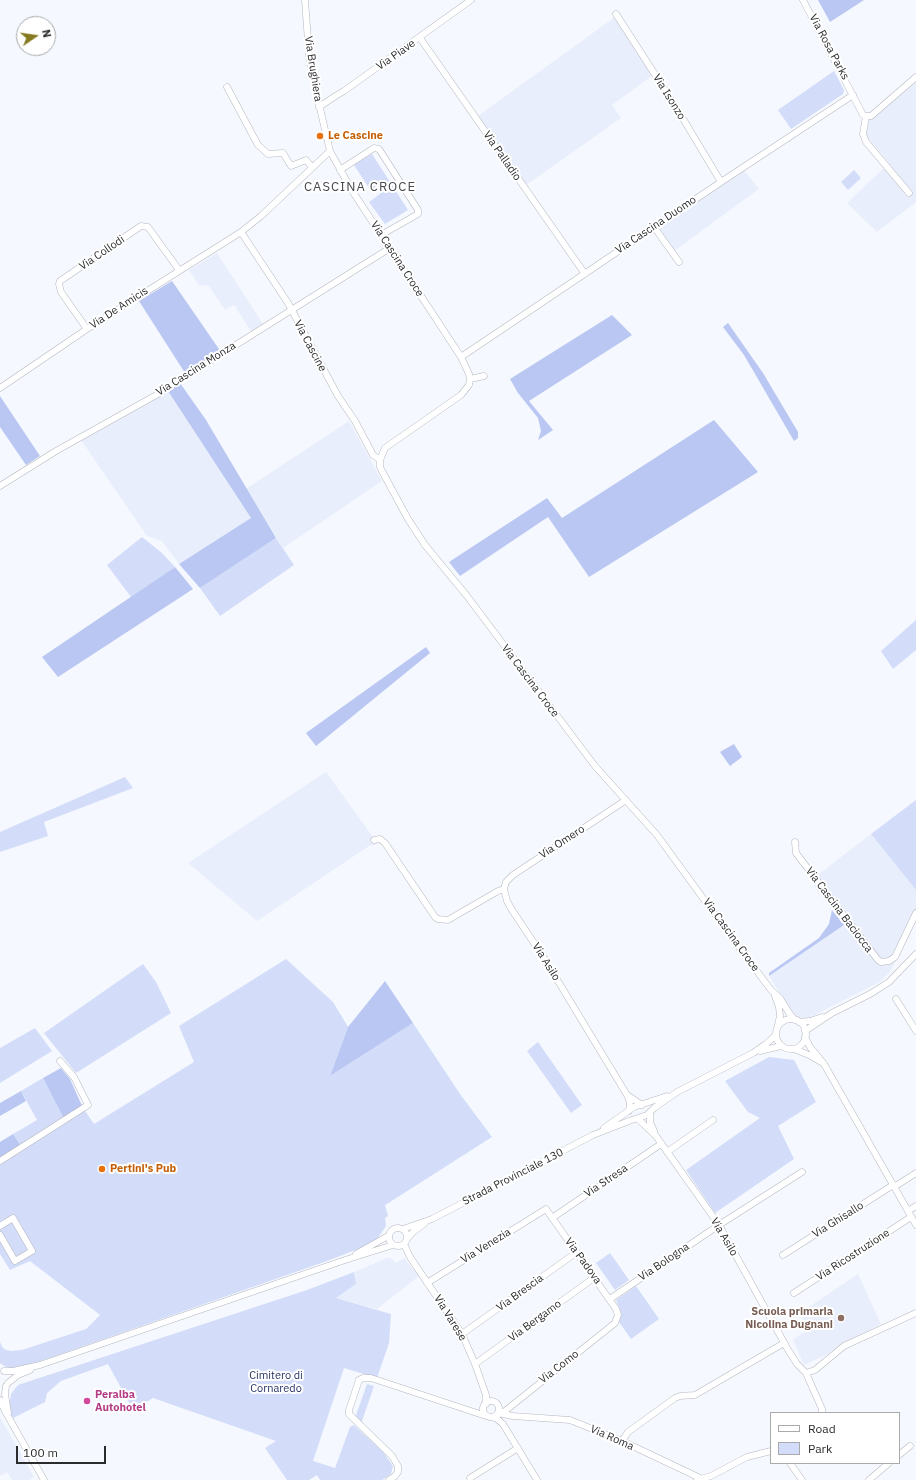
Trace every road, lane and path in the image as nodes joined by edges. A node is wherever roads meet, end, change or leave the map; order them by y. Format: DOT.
graph roads {
  1 [pos="305,0"];
  2 [pos="471,0"];
  3 [pos="803,0"];
  4 [pos="616,14"];
  5 [pos="420,38"];
  6 [pos="916,77"];
  7 [pos="227,87"];
  8 [pos="853,95"];
  9 [pos="319,107"];
  10 [pos="866,116"];
  11 [pos="326,137"];
  12 [pos="330,150"];
  13 [pos="312,168"];
  14 [pos="340,170"];
  15 [pos="721,182"];
  16 [pos="909,193"];
  17 [pos="654,227"];
  18 [pos="241,232"];
  19 [pos="381,235"];
  20 [pos="390,248"];
  21 [pos="679,262"];
  22 [pos="179,270"];
  23 [pos="585,274"];
  24 [pos="291,310"];
  25 [pos="87,329"];
  26 [pos="461,357"];
  27 [pos="484,376"];
  28 [pos="470,379"];
  29 [pos="0,388"];
  30 [pos="380,460"];
  31 [pos="0,486"];
  32 [pos="626,800"];
  33 [pos="374,840"];
  34 [pos="795,842"];
  35 [pos="504,889"];
  36 [pos="916,913"];
  37 [pos="916,954"];
  38 [pos="773,991"];
  39 [pos="896,999"];
  40 [pos="832,1013"];
  41 [pos="797,1021"];
  42 [pos="778,1025"];
  43 [pos="916,1030"];
  44 [pos="805,1034"];
  45 [pos="776,1036"];
  46 [pos="781,1046"];
  47 [pos="794,1049"];
  48 [pos="753,1053"];
  49 [pos="60,1061"];
  50 [pos="824,1064"];
  51 [pos="677,1092"];
  52 [pos="628,1095"];
  53 [pos="642,1105"];
  54 [pos="629,1111"];
  55 [pos="650,1113"];
  56 [pos="638,1119"];
  57 [pos="713,1120"];
  58 [pos="593,1135"];
  59 [pos="656,1136"];
  60 [pos="661,1144"];
  61 [pos="667,1152"];
  62 [pos="0,1161"];
  63 [pos="802,1172"];
  64 [pos="916,1173"];
  65 [pos="894,1186"];
  66 [pos="916,1206"];
  67 [pos="546,1209"];
  68 [pos="910,1214"];
  69 [pos="432,1218"];
  70 [pos="552,1218"];
  71 [pos="718,1225"];
  72 [pos="916,1225"];
  73 [pos="0,1226"];
  74 [pos="403,1229"];
  75 [pos="388,1236"];
  76 [pos="0,1237"];
  77 [pos="401,1244"];
  78 [pos="577,1252"];
  79 [pos="783,1255"];
  80 [pos="345,1260"];
  81 [pos="595,1277"];
  82 [pos="427,1283"];
  83 [pos="794,1293"];
  84 [pos="610,1298"];
  85 [pos="916,1313"];
  86 [pos="618,1315"];
  87 [pos="462,1334"];
  88 [pos="784,1343"];
  89 [pos="475,1364"];
  90 [pos="40,1365"];
  91 [pos="1,1369"];
  92 [pos="806,1373"];
  93 [pos="7,1384"];
  94 [pos="483,1384"];
  95 [pos="0,1390"];
  96 [pos="0,1400"];
  97 [pos="496,1403"];
  98 [pos="485,1405"];
  99 [pos="512,1405"];
  100 [pos="471,1412"];
  101 [pos="822,1412"];
  102 [pos="495,1414"];
  103 [pos="9,1416"];
  104 [pos="516,1416"];
  105 [pos="505,1427"];
  106 [pos="622,1441"];
  107 [pos="910,1446"];
  108 [pos="518,1448"];
  109 [pos="770,1451"];
  110 [pos="900,1454"];
  111 [pos="791,1464"];
  112 [pos="888,1464"];
  113 [pos="470,1478"];
  114 [pos="699,1479"];
  115 [pos="44,1480"];
  116 [pos="390,1480"];
  117 [pos="537,1480"];
  118 [pos="802,1480"];
  119 [pos="869,1480"];
  1 -- 9 [label="street, Via Brughiera"];
  2 -- 5 [label="street, Via Piave"];
  3 -- 8 [label="street, Via Rosa Parks"];
  4 -- 15 [label="street, Via Isonzo"];
  5 -- 9 [label="street, Via Piave"];
  5 -- 23 [label="street, Via Palladio"];
  6 -- 10 [label="street"];
  7 -- 13 [label="street"];
  8 -- 10 [label="street, Via Rosa Parks"];
  8 -- 15 [label="street, Via Cascina Duomo"];
  9 -- 11 [label="street, Via Brughiera"];
  10 -- 16 [label="street"];
  11 -- 12 [label="street, Via Cascina Croce"];
  12 -- 13 [label="street, Via De Amicis"];
  12 -- 14 [label="street, Via Cascina Croce"];
  13 -- 18 [label="street, Via De Amicis"];
  14 -- 19 [label="street, Via Cascina Croce"];
  14 -- 19 [label="street"];
  15 -- 17 [label="street, Via Cascina Duomo"];
  17 -- 21 [label="street"];
  17 -- 23 [label="street, Via Cascina Duomo"];
  18 -- 22 [label="street, Via De Amicis"];
  18 -- 24 [label="street, Via Cascine"];
  19 -- 20 [label="street, Via Cascina Croce"];
  20 -- 24 [label="street, Via Cascina Monza"];
  20 -- 26 [label="street, Via Cascina Croce"];
  22 -- 25 [label="street, Via De Amicis"];
  22 -- 25 [label="street, Via Collodi"];
  23 -- 26 [label="street, Via Cascina Duomo"];
  24 -- 30 [label="street, Via Cascine"];
  24 -- 31 [label="street, Via Cascina Monza"];
  25 -- 29 [label="street, Via De Amicis"];
  26 -- 28 [label="street, Via Cascina Croce"];
  27 -- 28 [label="street"];
  28 -- 30 [label="street"];
  30 -- 32 [label="street, Via Cascina Croce"];
  32 -- 35 [label="street, Via Omero"];
  32 -- 38 [label="street, Via Cascina Croce"];
  33 -- 35 [label="street"];
  34 -- 36 [label="street, Via Cascina Baciocca"];
  35 -- 52 [label="street, Via Asilo"];
  37 -- 40 [label="street"];
  38 -- 41 [label="street, Via Cascina Croce"];
  38 -- 42 [label="street, Via Cascina Croce"];
  39 -- 43 [label="street"];
  40 -- 41 [label="street"];
  40 -- 44 [label="street"];
  41 -- 42 [label="street"];
  41 -- 44 [label="street"];
  42 -- 45 [label="street"];
  44 -- 47 [label="street"];
  44 -- 50 [label="street"];
  45 -- 46 [label="street"];
  45 -- 48 [label="street, Strada Provinciale 130"];
  46 -- 47 [label="street, Strada Provinciale 130"];
  46 -- 48 [label="street, Strada Provinciale 130"];
  47 -- 50 [label="street"];
  48 -- 51 [label="street, Strada Provinciale 130"];
  49 -- 62 [label="street"];
  50 -- 65 [label="street"];
  51 -- 53 [label="street, Strada Provinciale 130"];
  51 -- 55 [label="street, Strada Provinciale 130"];
  52 -- 53 [label="street, Via Asilo"];
  52 -- 54 [label="street, Via Asilo"];
  53 -- 54 [label="street, Strada Provinciale 130"];
  54 -- 58 [label="street, Strada Provinciale 130"];
  55 -- 56 [label="street, Strada Provinciale 130"];
  55 -- 59 [label="street, Via Asilo"];
  56 -- 58 [label="street, Strada Provinciale 130"];
  56 -- 59 [label="street, Via Asilo"];
  57 -- 61 [label="street"];
  58 -- 69 [label="street, Strada Provinciale 130"];
  59 -- 60 [label="street, Via Asilo"];
  60 -- 61 [label="street, Via Asilo"];
  60 -- 70 [label="street, Via Stresa"];
  61 -- 71 [label="street, Via Asilo"];
  63 -- 71 [label="street, Via Bologna"];
  64 -- 65 [label="street, Via Ghisallo"];
  65 -- 68 [label="street"];
  65 -- 79 [label="street, Via Ghisallo"];
  66 -- 68 [label="street, Via Ricostruzione"];
  67 -- 70 [label="street, Via Padova"];
  67 -- 82 [label="street, Via Venezia"];
  68 -- 72 [label="street"];
  68 -- 83 [label="street, Via Ricostruzione"];
  69 -- 74 [label="street, Strada Provinciale 130"];
  69 -- 77 [label="street, Strada Provinciale 130"];
  70 -- 78 [label="street, Via Padova"];
  71 -- 84 [label="street, Via Bologna"];
  71 -- 88 [label="street, Via Asilo"];
  73 -- 76 [label="street"];
  74 -- 75 [label="street"];
  74 -- 77 [label="street"];
  75 -- 77 [label="street"];
  75 -- 80 [label="street"];
  77 -- 80 [label="street"];
  77 -- 82 [label="street, Via Varese"];
  78 -- 81 [label="street, Via Padova"];
  78 -- 87 [label="street, Via Brescia"];
  80 -- 90 [label="street"];
  81 -- 84 [label="street, Via Padova"];
  81 -- 89 [label="street, Via Bergamo"];
  82 -- 87 [label="street, Via Varese"];
  84 -- 86 [label="street, Via Padova"];
  85 -- 92 [label="street"];
  86 -- 99 [label="street, Via Como"];
  87 -- 89 [label="street, Via Varese"];
  88 -- 92 [label="street, Via Asilo"];
  88 -- 106 [label="street"];
  89 -- 94 [label="street, Via Varese"];
  90 -- 91 [label="street"];
  90 -- 93 [label="street"];
  91 -- 93 [label="street"];
  92 -- 101 [label="street, Via Asilo"];
  93 -- 95 [label="street"];
  93 -- 103 [label="street"];
  94 -- 97 [label="street, Via Varese"];
  94 -- 98 [label="street, Via Varese"];
  96 -- 103 [label="street"];
  97 -- 98 [label="street"];
  97 -- 102 [label="street, Via Varese"];
  98 -- 100 [label="street"];
  98 -- 102 [label="street, Via Varese"];
  99 -- 102 [label="street, Via Como"];
  99 -- 104 [label="street"];
  100 -- 102 [label="street, Via Roma"];
  100 -- 116 [label="street, Via Roma"];
  102 -- 104 [label="street, Via Roma"];
  102 -- 105 [label="street"];
  103 -- 115 [label="street"];
  104 -- 105 [label="street"];
  104 -- 106 [label="street, Via Roma"];
  105 -- 108 [label="street"];
  106 -- 114 [label="street, Via Roma"];
  107 -- 110 [label="street"];
  108 -- 113 [label="street"];
  108 -- 117 [label="street"];
  109 -- 114 [label="street"];
  111 -- 118 [label="street"];
  112 -- 119 [label="street"];
}
